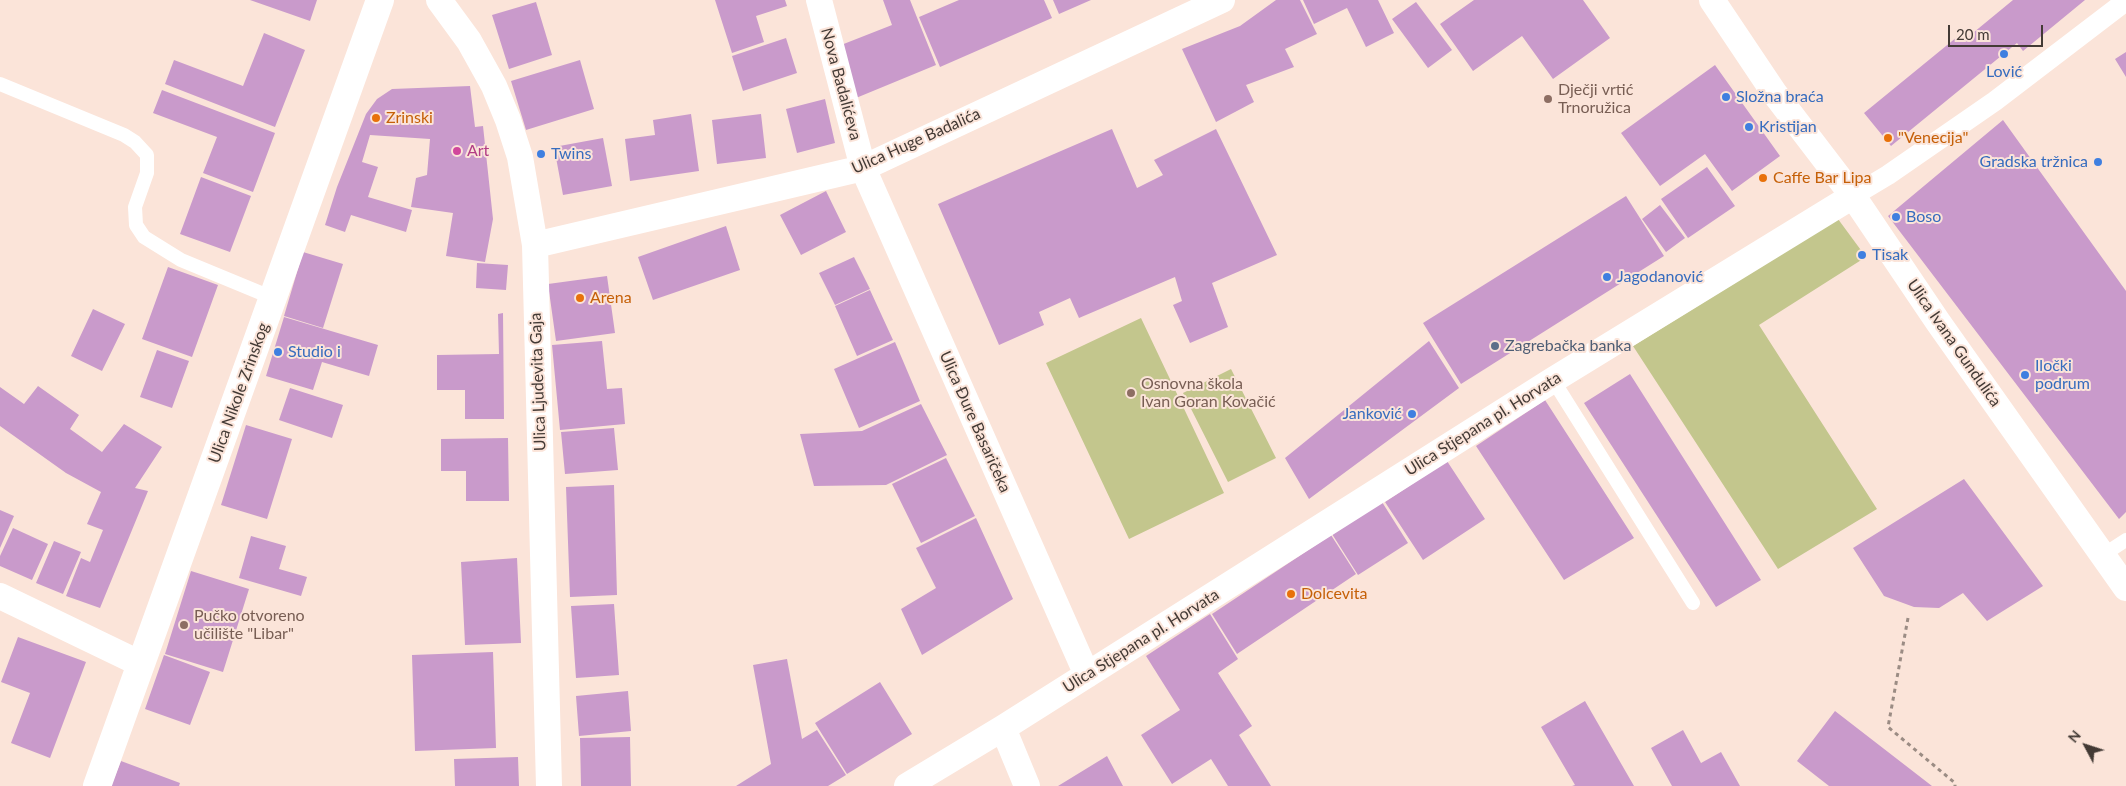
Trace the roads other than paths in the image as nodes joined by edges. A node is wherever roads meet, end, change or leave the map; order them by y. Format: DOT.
graph roads {
  1 [pos="380,0"];
  2 [pos="439,0"];
  3 [pos="819,0"];
  4 [pos="1222,0"];
  5 [pos="1712,0"];
  6 [pos="2126,1"];
  7 [pos="0,84"];
  8 [pos="863,168"];
  9 [pos="1853,196"];
  10 [pos="535,245"];
  11 [pos="273,298"];
  12 [pos="1553,380"];
  13 [pos="2126,540"];
  14 [pos="2103,555"];
  15 [pos="2126,588"];
  16 [pos="0,596"];
  17 [pos="1693,603"];
  18 [pos="141,664"];
  19 [pos="1087,675"];
  20 [pos="1003,728"];
  21 [pos="97,786"];
  22 [pos="549,786"];
  23 [pos="907,786"];
  24 [pos="1027,786"];
  1 -- 11 [label="main road, Ulica Nikole Zrinskog"];
  2 -- 10 [label="street, Ulica Ljudevita Gaja"];
  3 -- 8 [label="street, Nova Badalićeva"];
  4 -- 8 [label="street, Ulica Huge Badalića"];
  5 -- 9 [label="street, Ulica Ivana Gundulića"];
  6 -- 9 [label="street, Ulica Stjepana pl. Horvata"];
  7 -- 11 [label="lane"];
  8 -- 10 [label="street, Ulica Huge Badalića"];
  8 -- 19 [label="street, Ulica Đure Basaričeka"];
  9 -- 12 [label="street, Ulica Stjepana pl. Horvata"];
  9 -- 14 [label="street, Ulica Ivana Gundulića"];
  10 -- 22 [label="street, Ulica Ljudevita Gaja"];
  11 -- 18 [label="main road, Ulica Nikole Zrinskog"];
  12 -- 17 [label="lane"];
  12 -- 19 [label="street, Ulica Stjepana pl. Horvata"];
  13 -- 14 [label="lane"];
  14 -- 15 [label="street, Ulica Ivana Gundulića"];
  16 -- 18 [label="street"];
  18 -- 21 [label="main road, Ulica Nikole Zrinskog"];
  19 -- 20 [label="street, Ulica Stjepana pl. Horvata"];
  20 -- 23 [label="street, Ulica Stjepana pl. Horvata"];
  20 -- 24 [label="street"];
}
